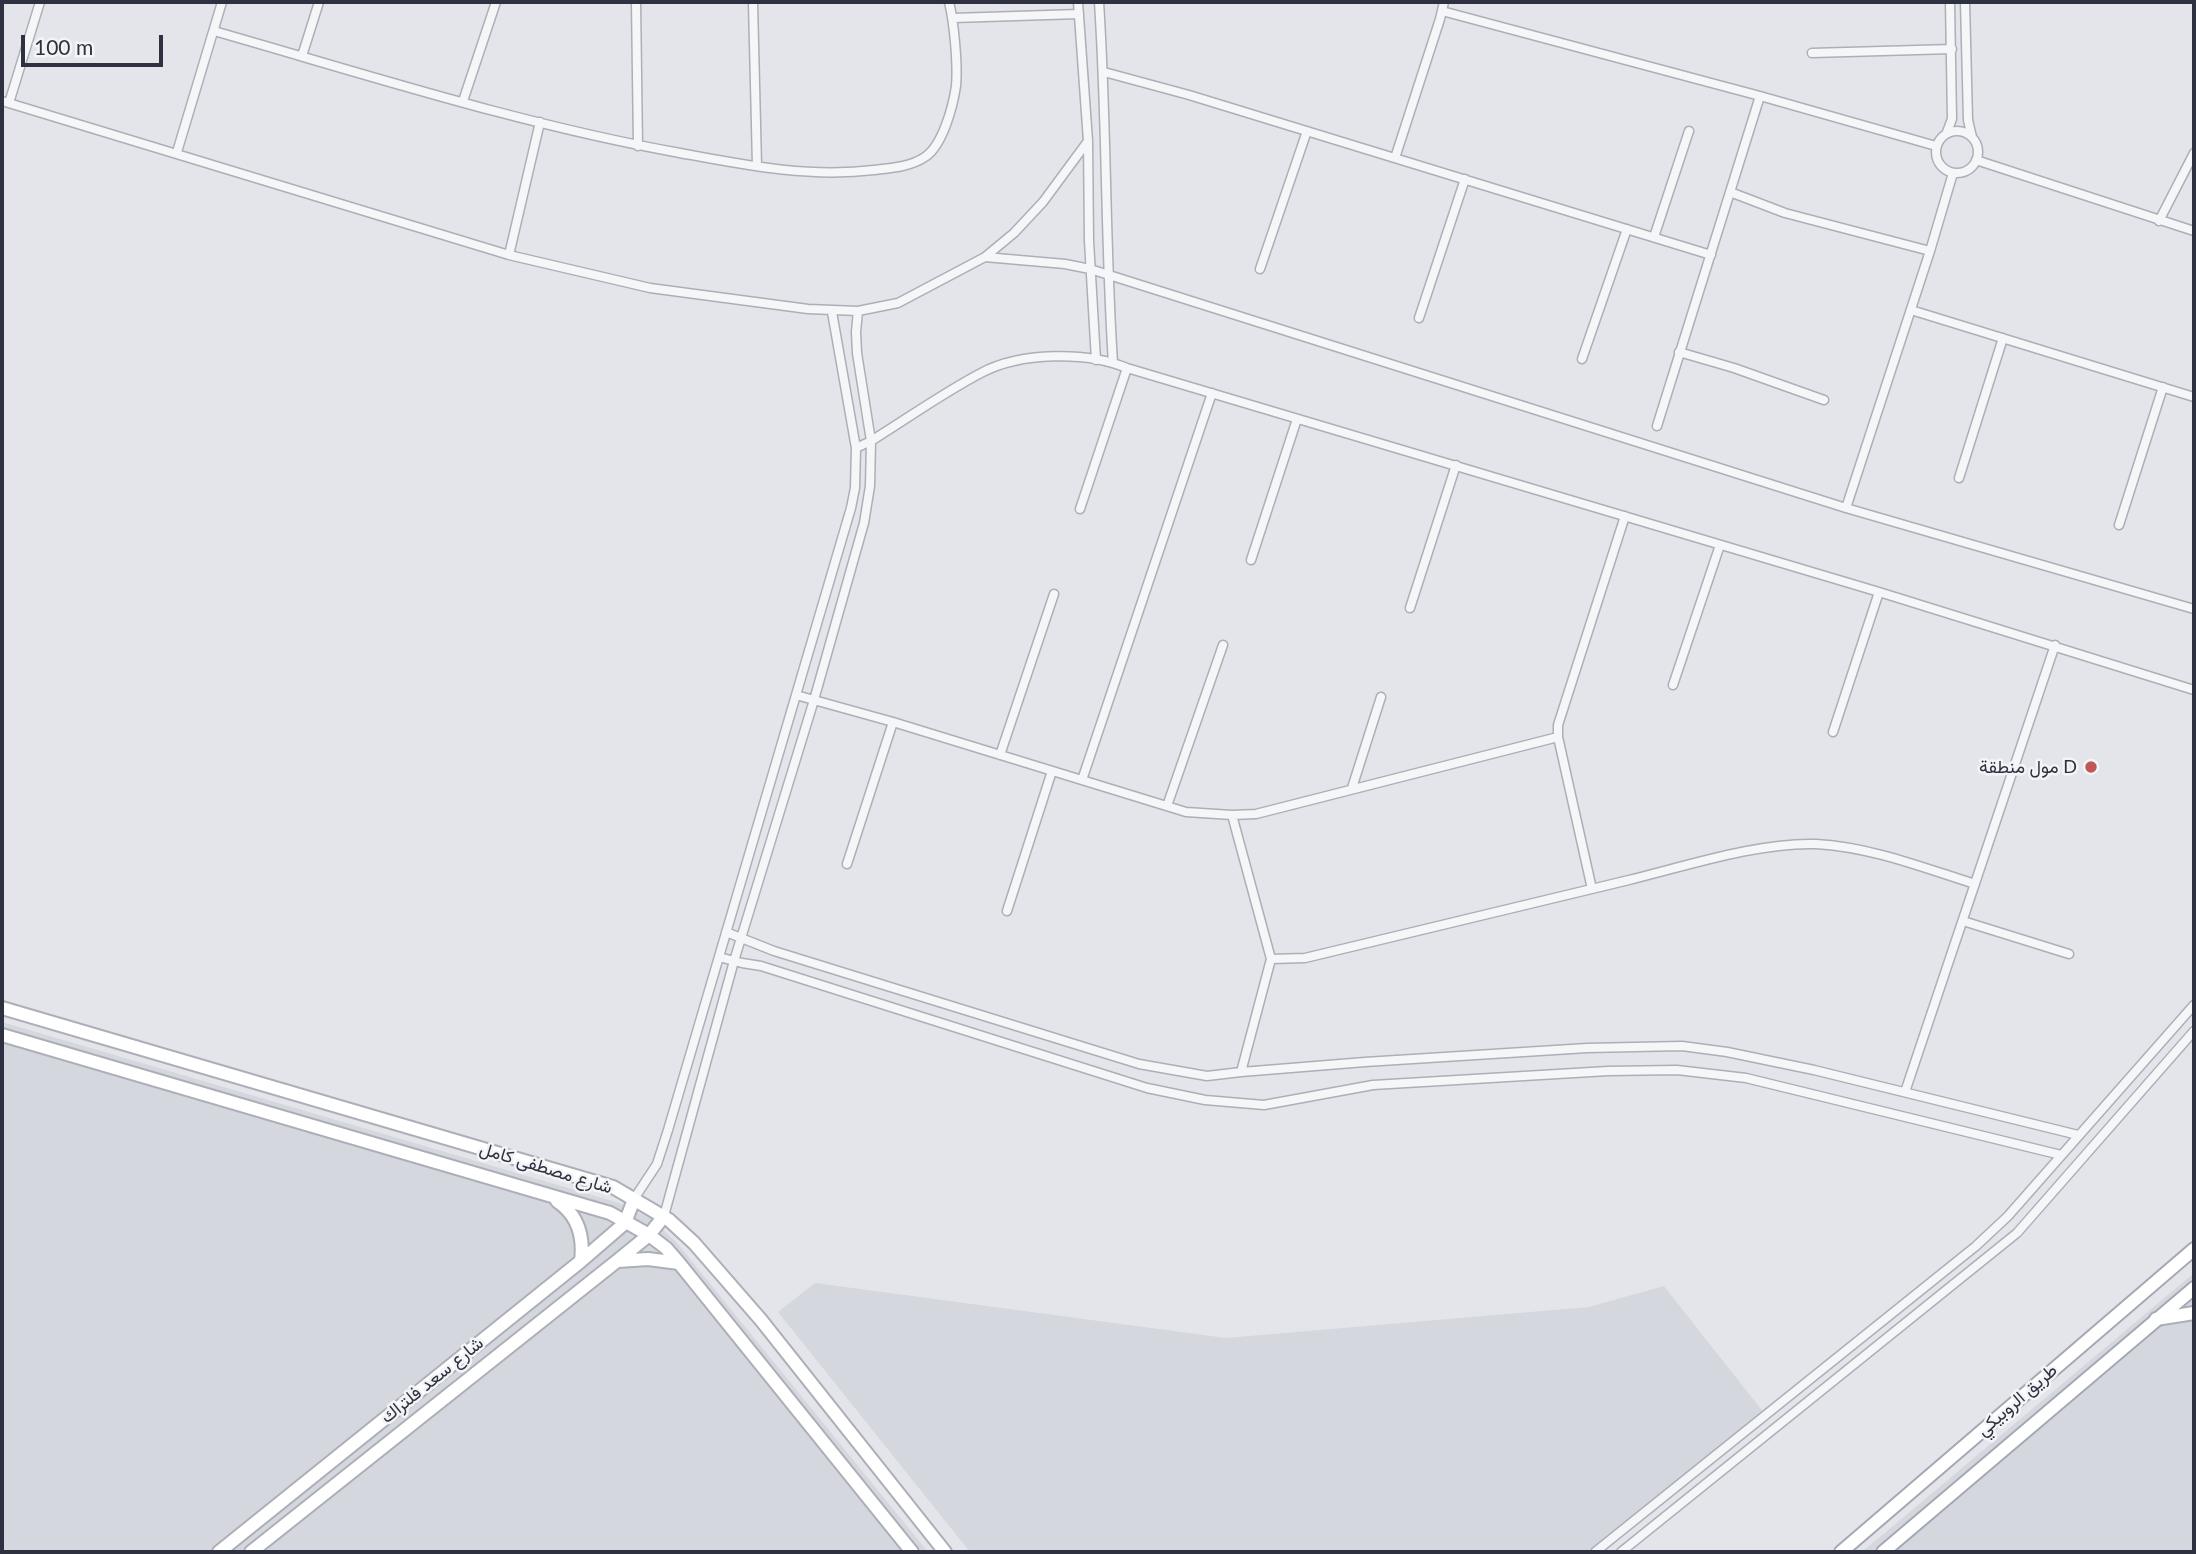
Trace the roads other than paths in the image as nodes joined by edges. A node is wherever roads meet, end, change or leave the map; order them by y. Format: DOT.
graph roads {
  1 [pos="40,2"];
  2 [pos="222,2"];
  3 [pos="319,2"];
  4 [pos="496,2"];
  5 [pos="636,2"];
  6 [pos="753,2"];
  7 [pos="949,2"];
  8 [pos="1078,2"];
  9 [pos="1099,2"];
  10 [pos="1950,2"];
  11 [pos="1965,2"];
  12 [pos="1443,6"];
  13 [pos="1079,14"];
  14 [pos="953,18"];
  15 [pos="214,31"];
  16 [pos="1952,49"];
  17 [pos="1812,53"];
  18 [pos="302,56"];
  19 [pos="1104,72"];
  20 [pos="1760,96"];
  21 [pos="463,101"];
  22 [pos="5,102"];
  23 [pos="540,122"];
  24 [pos="1307,131"];
  25 [pos="1689,131"];
  26 [pos="1947,132"];
  27 [pos="1972,137"];
  28 [pos="1088,141"];
  29 [pos="638,146"];
  30 [pos="1936,146"];
  31 [pos="177,152"];
  32 [pos="2194,153"];
  33 [pos="1395,158"];
  34 [pos="1976,160"];
  35 [pos="757,166"];
  36 [pos="1953,173"];
  37 [pos="1465,179"];
  38 [pos="1730,192"];
  39 [pos="2159,220"];
  40 [pos="1627,229"];
  41 [pos="2194,231"];
  42 [pos="1654,237"];
  43 [pos="1930,251"];
  44 [pos="509,255"];
  45 [pos="1711,255"];
  46 [pos="985,257"];
  47 [pos="1259,268"];
  48 [pos="1090,269"];
  49 [pos="1107,275"];
  50 [pos="1911,310"];
  51 [pos="858,311"];
  52 [pos="832,312"];
  53 [pos="1419,318"];
  54 [pos="2003,338"];
  55 [pos="1679,352"];
  56 [pos="1582,359"];
  57 [pos="1096,360"];
  58 [pos="1114,362"];
  59 [pos="1127,369"];
  60 [pos="2163,387"];
  61 [pos="1212,393"];
  62 [pos="2194,397"];
  63 [pos="1825,400"];
  64 [pos="1297,419"];
  65 [pos="1657,426"];
  66 [pos="872,441"];
  67 [pos="856,448"];
  68 [pos="1456,465"];
  69 [pos="1959,478"];
  70 [pos="1846,508"];
  71 [pos="1080,509"];
  72 [pos="1625,516"];
  73 [pos="2119,525"];
  74 [pos="1720,545"];
  75 [pos="1251,560"];
  76 [pos="1880,592"];
  77 [pos="1054,594"];
  78 [pos="1410,608"];
  79 [pos="2194,609"];
  80 [pos="1223,645"];
  81 [pos="2055,645"];
  82 [pos="1673,685"];
  83 [pos="2194,690"];
  84 [pos="796,695"];
  85 [pos="1381,697"];
  86 [pos="814,700"];
  87 [pos="893,722"];
  88 [pos="1833,732"];
  89 [pos="1558,737"];
  90 [pos="1000,755"];
  91 [pos="1052,771"];
  92 [pos="1082,780"];
  93 [pos="1352,789"];
  94 [pos="1167,806"];
  95 [pos="1232,815"];
  96 [pos="847,864"];
  97 [pos="1975,884"];
  98 [pos="1592,889"];
  99 [pos="1007,911"];
  100 [pos="1963,921"];
  101 [pos="726,932"];
  102 [pos="743,938"];
  103 [pos="2068,954"];
  104 [pos="719,957"];
  105 [pos="1271,959"];
  106 [pos="734,961"];
  107 [pos="2194,1005"];
  108 [pos="2,1008"];
  109 [pos="2194,1031"];
  110 [pos="2,1035"];
  111 [pos="1241,1072"];
  112 [pos="1905,1092"];
  113 [pos="668,1130"];
  114 [pos="685,1135"];
  115 [pos="2078,1135"];
  116 [pos="2061,1154"];
  117 [pos="551,1197"];
  118 [pos="634,1199"];
  119 [pos="664,1216"];
  120 [pos="625,1223"];
  121 [pos="649,1235"];
  122 [pos="2194,1249"];
  123 [pos="581,1261"];
  124 [pos="617,1261"];
  125 [pos="679,1263"];
  126 [pos="2194,1288"];
  127 [pos="529,1303"];
  128 [pos="2194,1313"];
  129 [pos="2155,1319"];
  130 [pos="542,1321"];
  131 [pos="506,1322"];
  132 [pos="520,1338"];
  133 [pos="262,1517"];
  134 [pos="244,1532"];
  135 [pos="275,1533"];
  136 [pos="254,1550"];
  137 [pos="219,1552"];
  138 [pos="912,1552"];
  139 [pos="945,1552"];
  140 [pos="1595,1552"];
  141 [pos="1621,1552"];
  142 [pos="1841,1552"];
  143 [pos="1883,1552"];
  1 -- 22 [label="street"];
  2 -- 15 [label="street"];
  3 -- 18 [label="street"];
  4 -- 21 [label="street"];
  5 -- 29 [label="street"];
  6 -- 35 [label="street"];
  7 -- 14 [label="street"];
  8 -- 13 [label="street"];
  9 -- 19 [label="street"];
  10 -- 16 [label="street"];
  11 -- 27 [label="street"];
  12 -- 20 [label="street"];
  12 -- 33 [label="street"];
  13 -- 14 [label="street"];
  13 -- 28 [label="street"];
  14 -- 35 [label="street"];
  15 -- 18 [label="street"];
  15 -- 31 [label="street"];
  16 -- 17 [label="street"];
  16 -- 26 [label="street"];
  18 -- 21 [label="street"];
  19 -- 24 [label="street"];
  19 -- 49 [label="street"];
  20 -- 30 [label="street"];
  20 -- 38 [label="street"];
  21 -- 23 [label="street"];
  22 -- 31 [label="street"];
  23 -- 29 [label="street"];
  23 -- 44 [label="street"];
  24 -- 33 [label="street"];
  24 -- 47 [label="street"];
  25 -- 42 [label="street"];
  26 -- 27 [label="street"];
  26 -- 30 [label="street"];
  27 -- 34 [label="street"];
  28 -- 46 [label="street"];
  28 -- 48 [label="street"];
  29 -- 35 [label="street"];
  30 -- 36 [label="street"];
  31 -- 44 [label="street"];
  32 -- 39 [label="street"];
  33 -- 37 [label="street"];
  34 -- 36 [label="street"];
  34 -- 39 [label="street"];
  36 -- 43 [label="street"];
  37 -- 40 [label="street"];
  37 -- 53 [label="street"];
  38 -- 43 [label="street"];
  38 -- 45 [label="street"];
  39 -- 41 [label="street"];
  40 -- 42 [label="street"];
  40 -- 56 [label="street"];
  42 -- 45 [label="street"];
  43 -- 50 [label="street"];
  44 -- 52 [label="street"];
  45 -- 55 [label="street"];
  46 -- 48 [label="street"];
  46 -- 51 [label="street"];
  48 -- 49 [label="street"];
  48 -- 57 [label="street"];
  49 -- 58 [label="street"];
  49 -- 70 [label="street"];
  50 -- 54 [label="street"];
  50 -- 70 [label="street"];
  51 -- 52 [label="street"];
  51 -- 66 [label="street"];
  52 -- 67 [label="street"];
  54 -- 60 [label="street"];
  54 -- 69 [label="street"];
  55 -- 63 [label="street"];
  55 -- 65 [label="street"];
  57 -- 58 [label="street"];
  57 -- 66 [label="street"];
  58 -- 59 [label="street"];
  59 -- 61 [label="street"];
  59 -- 71 [label="street"];
  60 -- 62 [label="street"];
  60 -- 73 [label="street"];
  61 -- 64 [label="street"];
  61 -- 92 [label="street"];
  64 -- 68 [label="street"];
  64 -- 75 [label="street"];
  66 -- 67 [label="street"];
  66 -- 86 [label="street"];
  67 -- 84 [label="street"];
  68 -- 72 [label="street"];
  68 -- 78 [label="street"];
  70 -- 79 [label="street"];
  72 -- 74 [label="street"];
  72 -- 89 [label="street"];
  74 -- 76 [label="street"];
  74 -- 82 [label="street"];
  76 -- 81 [label="street"];
  76 -- 88 [label="street"];
  77 -- 90 [label="street"];
  80 -- 94 [label="street"];
  81 -- 83 [label="street"];
  81 -- 97 [label="street"];
  84 -- 86 [label="street"];
  84 -- 101 [label="street"];
  85 -- 93 [label="street"];
  86 -- 87 [label="street"];
  86 -- 102 [label="street"];
  87 -- 90 [label="street"];
  87 -- 96 [label="street"];
  89 -- 93 [label="street"];
  89 -- 98 [label="street"];
  90 -- 91 [label="street"];
  91 -- 92 [label="street"];
  91 -- 99 [label="street"];
  92 -- 94 [label="street"];
  93 -- 95 [label="street"];
  94 -- 95 [label="street"];
  95 -- 105 [label="street"];
  97 -- 98 [label="street"];
  97 -- 100 [label="street"];
  98 -- 105 [label="street"];
  100 -- 103 [label="street"];
  100 -- 112 [label="street"];
  101 -- 102 [label="street"];
  101 -- 104 [label="street"];
  102 -- 106 [label="street"];
  102 -- 111 [label="street"];
  104 -- 106 [label="street"];
  104 -- 113 [label="street"];
  105 -- 111 [label="street"];
  106 -- 114 [label="street"];
  106 -- 116 [label="street"];
  107 -- 115 [label="street"];
  108 -- 118 [label="street, شارع مصطفى كامل"];
  109 -- 141 [label="street"];
  110 -- 117 [label="street, شارع مصطفى كامل"];
  111 -- 112 [label="street"];
  112 -- 115 [label="street"];
  113 -- 114 [label="street"];
  113 -- 118 [label="street"];
  114 -- 119 [label="street"];
  115 -- 116 [label="street"];
  116 -- 140 [label="street"];
  117 -- 120 [label="street, شارع مصطفى كامل"];
  117 -- 123 [label="street"];
  118 -- 119 [label="street, شارع مصطفى كامل"];
  118 -- 120 [label="street, شارع سعد فلتراك"];
  119 -- 121 [label="street, شارع سعد فلتراك"];
  119 -- 139 [label="street, شارع مصطفى كامل"];
  120 -- 121 [label="street, شارع مصطفى كامل"];
  120 -- 123 [label="street, شارع سعد فلتراك"];
  121 -- 124 [label="street, شارع سعد فلتراك"];
  121 -- 125 [label="street, شارع مصطفى كامل"];
  122 -- 142 [label="street, طريق الروبيكي"];
  123 -- 127 [label="street, شارع سعد فلتراك"];
  124 -- 125 [label="street"];
  124 -- 130 [label="street, شارع سعد فلتراك"];
  125 -- 138 [label="street, شارع مصطفى كامل"];
  126 -- 129 [label="street, طريق الروبيكي"];
  127 -- 130 [label="street"];
  127 -- 131 [label="street, شارع سعد فلتراك"];
  128 -- 129 [label="street"];
  129 -- 143 [label="street, طريق الروبيكي"];
  130 -- 132 [label="street, شارع سعد فلتراك"];
  131 -- 132 [label="street"];
  131 -- 133 [label="street, شارع سعد فلتراك"];
  132 -- 135 [label="street, شارع سعد فلتراك"];
  133 -- 134 [label="street, شارع سعد فلتراك"];
  133 -- 135 [label="street"];
  134 -- 136 [label="street"];
  134 -- 137 [label="street, شارع سعد فلتراك"];
  135 -- 136 [label="street, شارع سعد فلتراك"];
}
